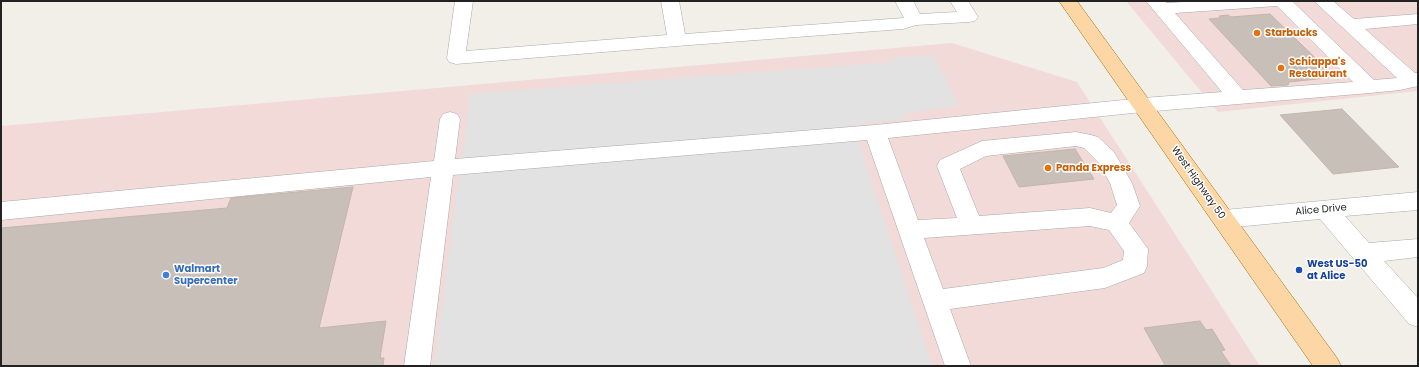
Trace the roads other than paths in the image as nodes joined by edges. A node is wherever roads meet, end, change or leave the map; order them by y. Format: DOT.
graph roads {
  1 [pos="464,1"];
  2 [pos="670,1"];
  3 [pos="904,1"];
  4 [pos="959,1"];
  5 [pos="1068,1"];
  6 [pos="1276,1"];
  7 [pos="1282,1"];
  8 [pos="1323,1"];
  9 [pos="1158,5"];
  10 [pos="1418,19"];
  11 [pos="914,20"];
  12 [pos="1350,25"];
  13 [pos="677,40"];
  14 [pos="1415,80"];
  15 [pos="1370,87"];
  16 [pos="1238,98"];
  17 [pos="1143,105"];
  18 [pos="450,119"];
  19 [pos="875,132"];
  20 [pos="444,168"];
  21 [pos="1418,201"];
  22 [pos="1325,210"];
  23 [pos="1,211"];
  24 [pos="1224,219"];
  25 [pos="1116,223"];
  26 [pos="972,226"];
  27 [pos="910,230"];
  28 [pos="1418,248"];
  29 [pos="1363,253"];
  30 [pos="934,301"];
  31 [pos="1418,316"];
  32 [pos="417,366"];
  33 [pos="958,366"];
  34 [pos="1328,366"];
  1 -- 13 [label="street"];
  2 -- 13 [label="street"];
  3 -- 11 [label="street"];
  4 -- 11 [label="street"];
  5 -- 17 [label="main road, West Highway 50"];
  6 -- 9 [label="street"];
  7 -- 15 [label="street"];
  8 -- 12 [label="street"];
  9 -- 16 [label="street"];
  10 -- 12 [label="street"];
  11 -- 13 [label="street"];
  12 -- 14 [label="street"];
  14 -- 15 [label="street"];
  15 -- 16 [label="street"];
  16 -- 17 [label="street"];
  17 -- 19 [label="street"];
  17 -- 24 [label="main road, West Highway 50"];
  18 -- 20 [label="street"];
  19 -- 20 [label="street"];
  19 -- 27 [label="street"];
  20 -- 23 [label="street"];
  20 -- 32 [label="street"];
  21 -- 22 [label="street, Alice Drive"];
  22 -- 24 [label="street, Alice Drive"];
  22 -- 29 [label="street"];
  24 -- 34 [label="main road, West Highway 50"];
  25 -- 26 [label="street"];
  25 -- 26 [label="street"];
  25 -- 30 [label="street"];
  26 -- 27 [label="street"];
  27 -- 30 [label="street"];
  28 -- 29 [label="street"];
  29 -- 31 [label="street"];
  30 -- 33 [label="street"];
}
